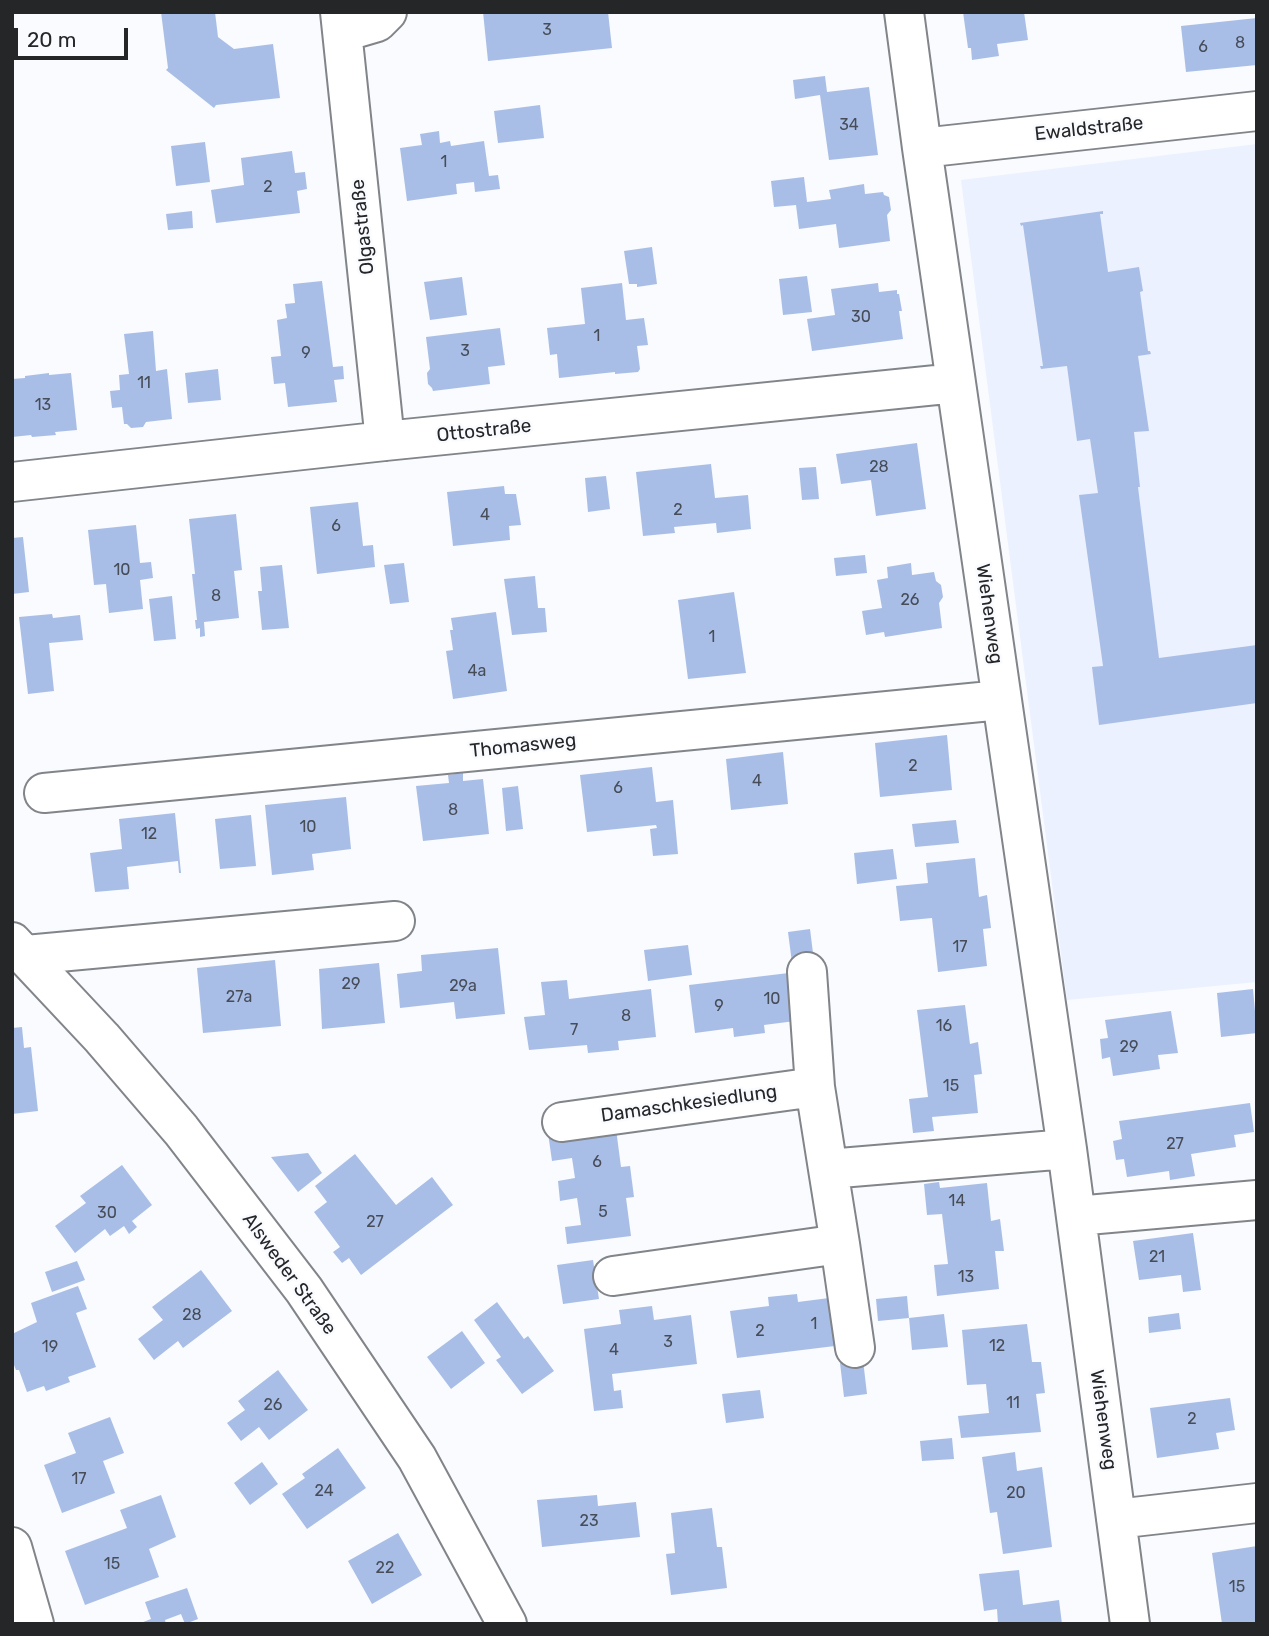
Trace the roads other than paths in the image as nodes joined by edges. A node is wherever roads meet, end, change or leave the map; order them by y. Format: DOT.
graph roads {
  1 [pos="387,12"];
  2 [pos="904,12"];
  3 [pos="341,22"];
  4 [pos="1257,111"];
  5 [pos="922,148"];
  6 [pos="956,383"];
  7 [pos="385,441"];
  8 [pos="12,482"];
  9 [pos="1001,699"];
  10 [pos="44,793"];
  11 [pos="395,921"];
  12 [pos="19,949"];
  13 [pos="807,972"];
  14 [pos="815,1087"];
  15 [pos="562,1122"];
  16 [pos="1067,1149"];
  17 [pos="828,1169"];
  18 [pos="1257,1200"];
  19 [pos="1076,1216"];
  20 [pos="840,1244"];
  21 [pos="613,1276"];
  22 [pos="855,1348"];
  23 [pos="1257,1503"];
  24 [pos="1116,1519"];
  25 [pos="12,1547"];
  26 [pos="34,1624"];
  27 [pos="508,1624"];
  28 [pos="1130,1624"];
  1 -- 3 [label="street"];
  2 -- 5 [label="street, Wiehenweg"];
  3 -- 7 [label="street, Olgastraße"];
  4 -- 5 [label="street, Ewaldstraße"];
  5 -- 6 [label="street, Wiehenweg"];
  6 -- 7 [label="street, Ottostraße"];
  6 -- 9 [label="street, Wiehenweg"];
  7 -- 8 [label="street, Ottostraße"];
  9 -- 10 [label="street, Thomasweg"];
  9 -- 16 [label="street, Wiehenweg"];
  11 -- 12 [label="street, Alsweder Straße"];
  12 -- 27 [label="street, Alsweder Straße"];
  13 -- 14 [label="street"];
  14 -- 15 [label="street, Damaschkesiedlung"];
  14 -- 17 [label="street"];
  16 -- 17 [label="street"];
  16 -- 19 [label="street, Wiehenweg"];
  17 -- 20 [label="street"];
  18 -- 19 [label="street"];
  19 -- 24 [label="street, Wiehenweg"];
  20 -- 21 [label="street"];
  20 -- 22 [label="street"];
  23 -- 24 [label="street"];
  24 -- 28 [label="street, Wiehenweg"];
  25 -- 26 [label="street"];
}
